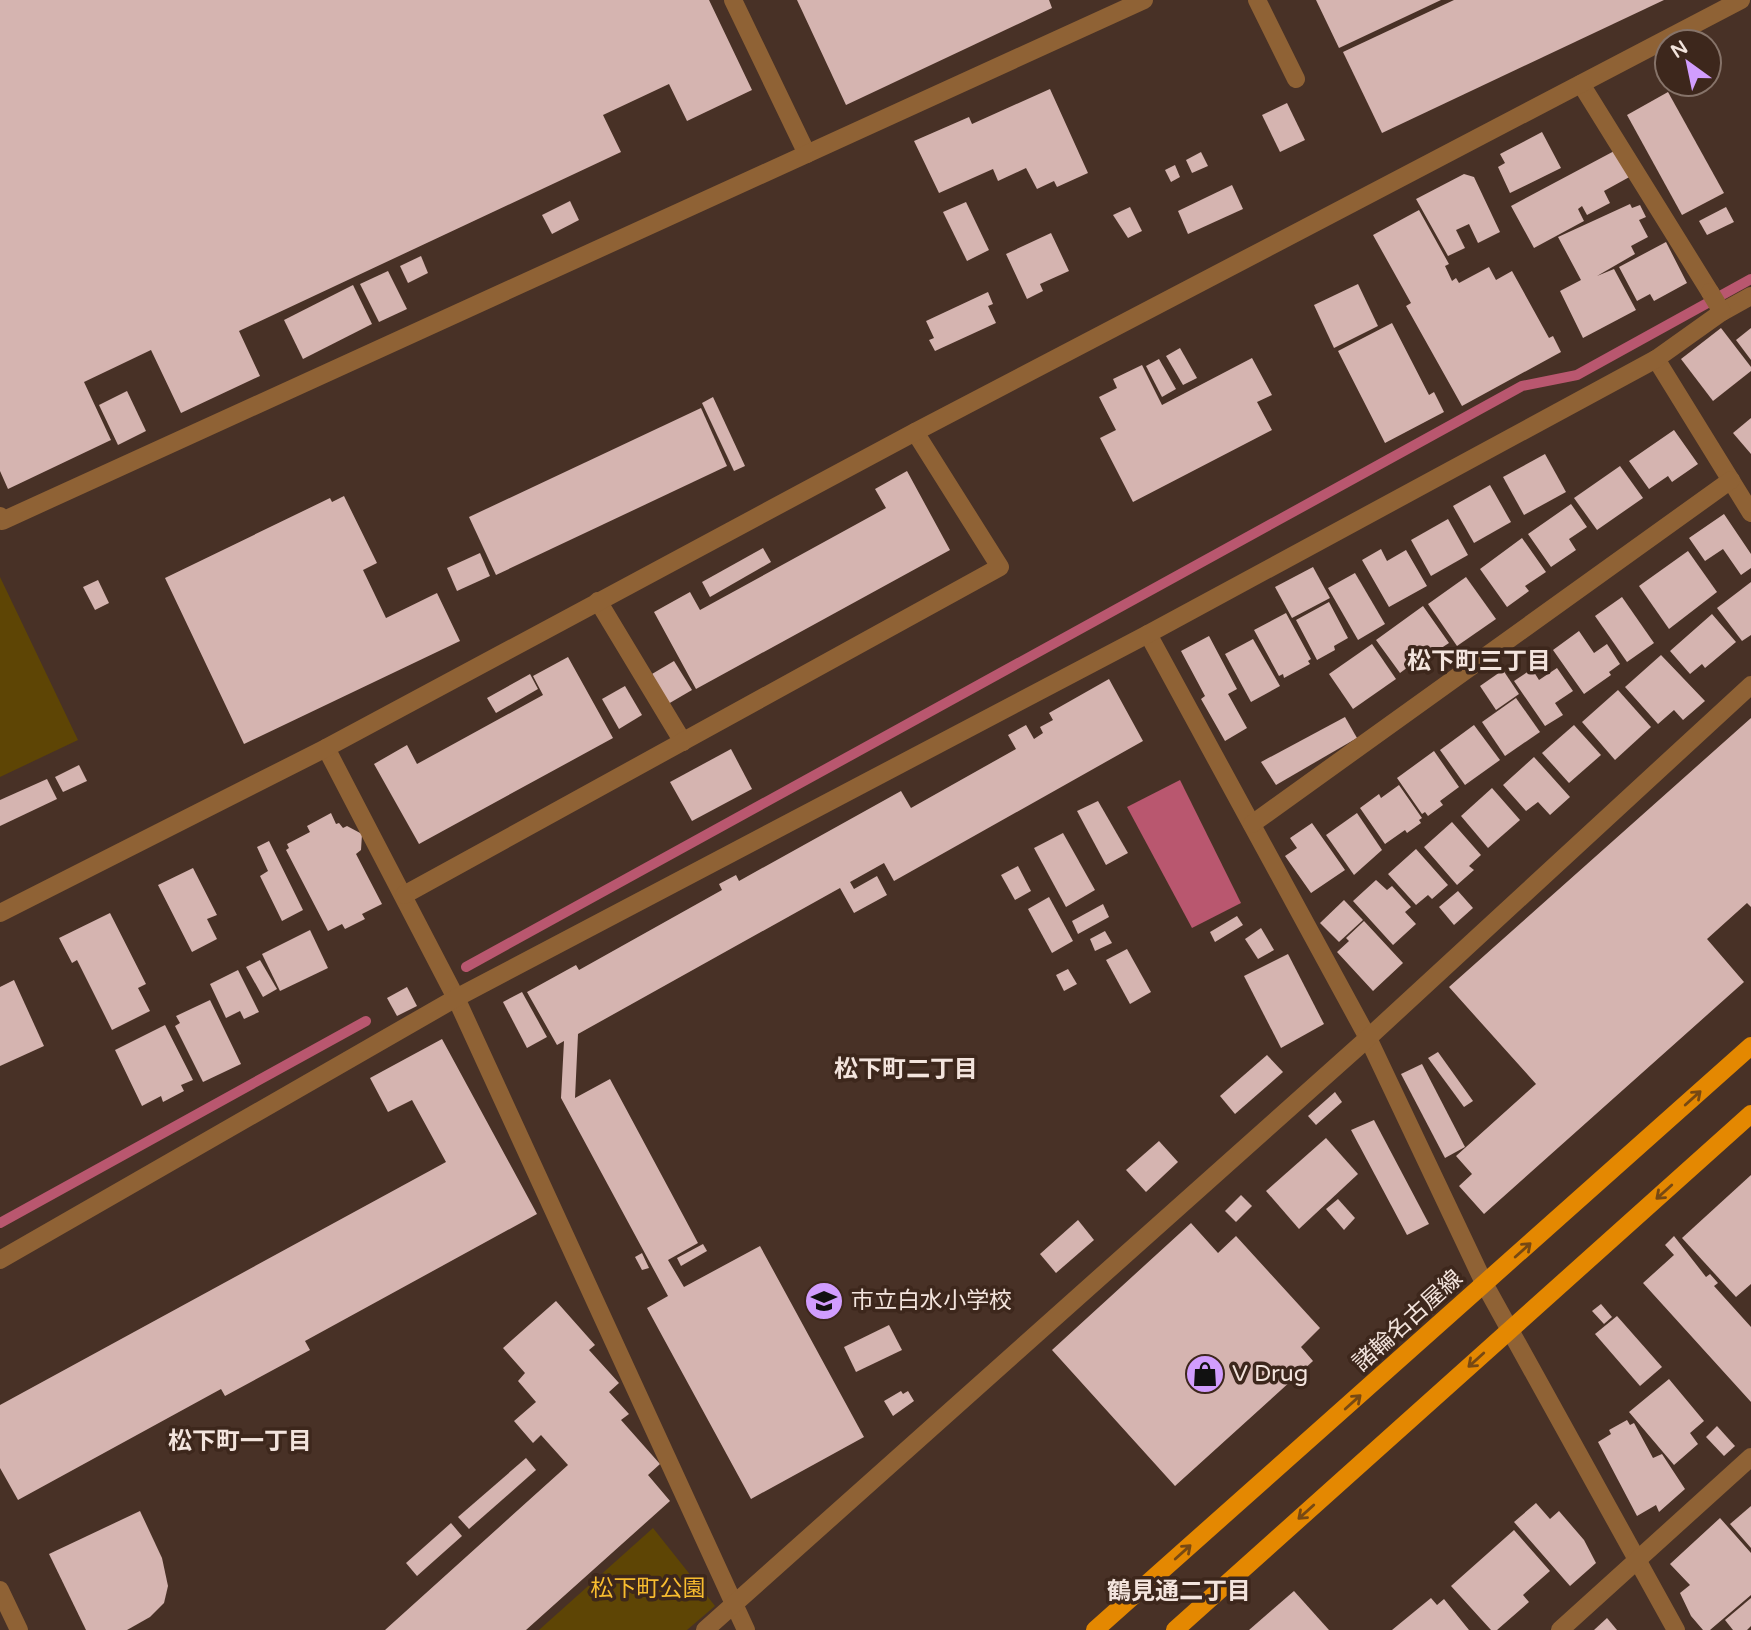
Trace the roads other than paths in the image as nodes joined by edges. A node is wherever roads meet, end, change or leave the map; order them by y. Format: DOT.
graph roads {
  1 [pos="733,0"];
  2 [pos="1144,0"];
  3 [pos="1257,0"];
  4 [pos="1741,0"];
  5 [pos="1296,79"];
  6 [pos="1581,83"];
  7 [pos="807,154"];
  8 [pos="1751,296"];
  9 [pos="1717,303"];
  10 [pos="1656,359"];
  11 [pos="915,432"];
  12 [pos="1731,480"];
  13 [pos="1751,513"];
  14 [pos="0,516"];
  15 [pos="598,601"];
  16 [pos="1147,634"];
  17 [pos="1751,685"];
  18 [pos="683,743"];
  19 [pos="326,748"];
  20 [pos="1252,824"];
  21 [pos="404,895"];
  22 [pos="0,913"];
  23 [pos="456,998"];
  24 [pos="1368,1038"];
  25 [pos="1751,1046"];
  26 [pos="1751,1114"];
  27 [pos="0,1260"];
  28 [pos="1485,1285"];
  29 [pos="1511,1329"];
  30 [pos="1751,1457"];
  31 [pos="1638,1559"];
  32 [pos="0,1590"];
  33 [pos="733,1605"];
  34 [pos="19,1630"];
  35 [pos="705,1630"];
  36 [pos="746,1630"];
  37 [pos="1095,1630"];
  38 [pos="1175,1630"];
  39 [pos="1560,1630"];
  40 [pos="1676,1630"];
  1 -- 7 [label="street"];
  2 -- 7 [label="street"];
  3 -- 5 [label="street"];
  4 -- 6 [label="street"];
  6 -- 9 [label="street"];
  6 -- 11 [label="street"];
  7 -- 14 [label="street"];
  8 -- 9 [label="street"];
  9 -- 10 [label="street"];
  10 -- 12 [label="street"];
  10 -- 16 [label="street"];
  11 -- 15 [label="street"];
  11 -- 18 [label="street"];
  12 -- 13 [label="street"];
  12 -- 20 [label="street"];
  15 -- 18 [label="street"];
  15 -- 19 [label="street"];
  16 -- 20 [label="street"];
  16 -- 23 [label="street"];
  17 -- 24 [label="street"];
  18 -- 21 [label="street"];
  19 -- 21 [label="street"];
  19 -- 22 [label="street"];
  20 -- 24 [label="street"];
  21 -- 23 [label="street"];
  23 -- 27 [label="street"];
  23 -- 33 [label="street"];
  24 -- 28 [label="street"];
  24 -- 33 [label="street"];
  28 -- 25 [label="main road, 諸輪名古屋線, one-way"];
  26 -- 29 [label="main road, one-way"];
  28 -- 29 [label="street"];
  37 -- 28 [label="main road, 諸輪名古屋線, one-way"];
  29 -- 31 [label="street"];
  29 -- 38 [label="main road, one-way"];
  30 -- 31 [label="street"];
  31 -- 39 [label="street"];
  31 -- 40 [label="street"];
  32 -- 34 [label="street"];
  33 -- 35 [label="street"];
  33 -- 36 [label="street"];
}
